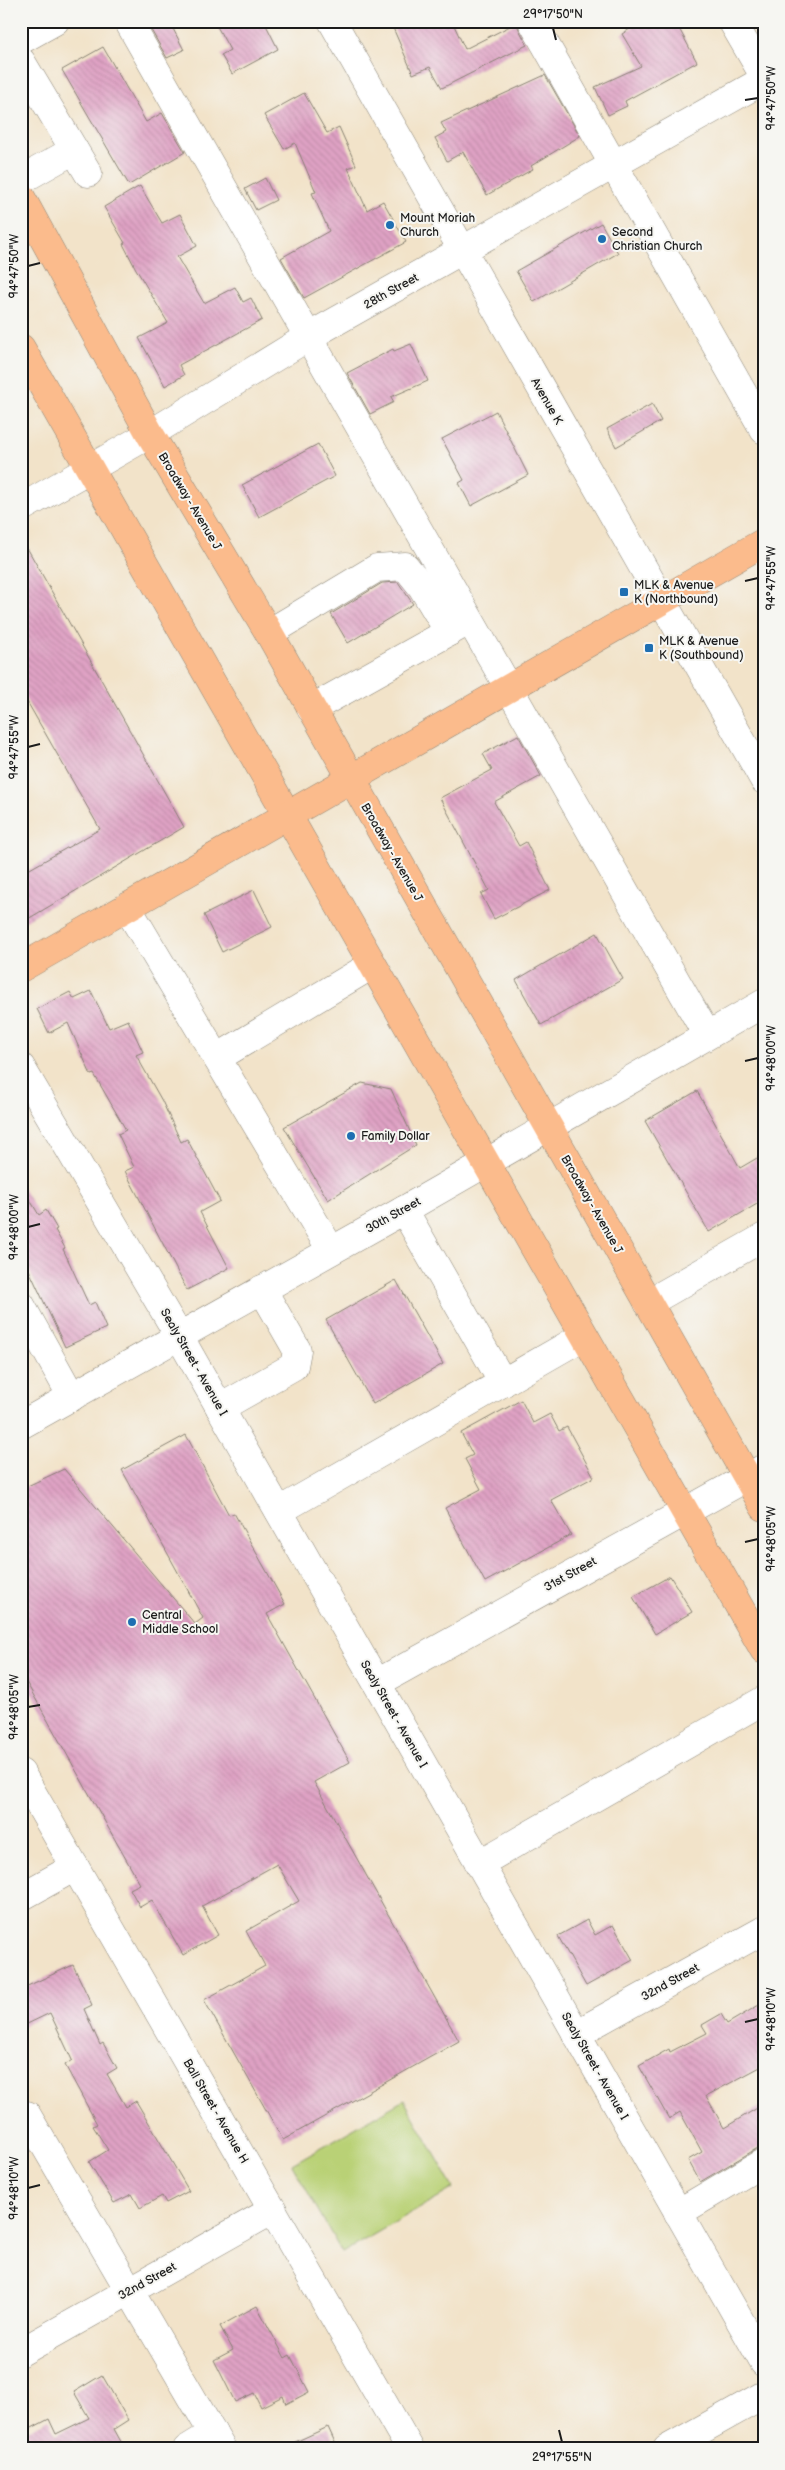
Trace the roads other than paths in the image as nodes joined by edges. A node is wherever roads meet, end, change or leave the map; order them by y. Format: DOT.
graph roads {
  1 [pos="55,21"];
  2 [pos="128,21"];
  3 [pos="332,21"];
  4 [pos="532,21"];
  5 [pos="732,21"];
  6 [pos="21,40"];
  7 [pos="21,60"];
  8 [pos="764,76"];
  9 [pos="764,80"];
  10 [pos="613,165"];
  11 [pos="21,180"];
  12 [pos="21,197"];
  13 [pos="462,250"];
  14 [pos="308,337"];
  15 [pos="21,348"];
  16 [pos="764,430"];
  17 [pos="150,434"];
  18 [pos="90,468"];
  19 [pos="21,508"];
  20 [pos="764,542"];
  21 [pos="661,600"];
  22 [pos="460,626"];
  23 [pos="269,633"];
  24 [pos="509,688"];
  25 [pos="312,709"];
  26 [pos="763,777"];
  27 [pos="350,778"];
  28 [pos="286,815"];
  29 [pos="127,907"];
  30 [pos="372,965"];
  31 [pos="21,968"];
  32 [pos="764,1003"];
  33 [pos="707,1035"];
  34 [pos="217,1058"];
  35 [pos="21,1067"];
  36 [pos="548,1126"];
  37 [pos="485,1162"];
  38 [pos="404,1210"];
  39 [pos="764,1238"];
  40 [pos="331,1250"];
  41 [pos="262,1289"];
  42 [pos="648,1303"];
  43 [pos="21,1305"];
  44 [pos="179,1336"];
  45 [pos="584,1336"];
  46 [pos="503,1382"];
  47 [pos="72,1397"];
  48 [pos="220,1408"];
  49 [pos="21,1425"];
  50 [pos="755,1472"];
  51 [pos="764,1507"];
  52 [pos="684,1510"];
  53 [pos="279,1512"];
  54 [pos="764,1650"];
  55 [pos="377,1683"];
  56 [pos="764,1700"];
  57 [pos="21,1773"];
  58 [pos="480,1864"];
  59 [pos="75,1867"];
  60 [pos="21,1897"];
  61 [pos="764,1930"];
  62 [pos="576,2034"];
  63 [pos="27,2116"];
  64 [pos="764,2162"];
  65 [pos="273,2210"];
  66 [pos="678,2213"];
  67 [pos="130,2290"];
  68 [pos="21,2352"];
  69 [pos="764,2363"];
  70 [pos="764,2395"];
  71 [pos="218,2441"];
  72 [pos="187,2449"];
  73 [pos="410,2449"];
  74 [pos="668,2449"];
  1 -- 6 [label="street"];
  2 -- 14 [label="street"];
  3 -- 13 [label="street, Avenue K"];
  4 -- 10 [label="street"];
  5 -- 8 [label="street"];
  7 -- 11 [label="street"];
  9 -- 10 [label="street, 28th Street"];
  10 -- 13 [label="street, 28th Street"];
  10 -- 16 [label="street"];
  12 -- 17 [label="main road, Broadway - Avenue J"];
  13 -- 14 [label="street, 28th Street"];
  13 -- 21 [label="street, Avenue K"];
  14 -- 17 [label="street, 28th Street"];
  14 -- 22 [label="street"];
  15 -- 18 [label="main road"];
  17 -- 18 [label="street, 28th Street"];
  17 -- 23 [label="main road, Broadway - Avenue J"];
  18 -- 19 [label="street, 28th Street"];
  18 -- 28 [label="main road"];
  20 -- 21 [label="main road"];
  21 -- 24 [label="main road"];
  21 -- 26 [label="street, Avenue K"];
  22 -- 23 [label="street"];
  22 -- 24 [label="street"];
  22 -- 25 [label="street"];
  23 -- 25 [label="main road, Broadway - Avenue J"];
  24 -- 27 [label="main road"];
  24 -- 33 [label="street"];
  25 -- 27 [label="main road, Broadway - Avenue J"];
  27 -- 28 [label="main road"];
  27 -- 36 [label="main road, Broadway - Avenue J"];
  28 -- 29 [label="main road"];
  28 -- 30 [label="main road"];
  29 -- 31 [label="main road"];
  29 -- 34 [label="street"];
  30 -- 34 [label="street"];
  30 -- 37 [label="main road"];
  32 -- 33 [label="street, 30th Street"];
  33 -- 36 [label="street, 30th Street"];
  34 -- 40 [label="street"];
  35 -- 44 [label="street, Sealy Street - Avenue I"];
  36 -- 37 [label="street, 30th Street"];
  36 -- 42 [label="main road, Broadway - Avenue J"];
  37 -- 38 [label="street, 30th Street"];
  37 -- 45 [label="main road"];
  38 -- 40 [label="street, 30th Street"];
  38 -- 46 [label="street"];
  39 -- 42 [label="street"];
  40 -- 41 [label="street, 30th Street"];
  41 -- 44 [label="street, 30th Street"];
  41 -- 48 [label="street"];
  42 -- 50 [label="main road, Broadway - Avenue J"];
  43 -- 47 [label="street"];
  44 -- 47 [label="street, 30th Street"];
  44 -- 48 [label="street, Sealy Street - Avenue I"];
  45 -- 46 [label="street"];
  45 -- 52 [label="main road"];
  46 -- 53 [label="street"];
  47 -- 49 [label="street, 30th Street"];
  48 -- 53 [label="street, Sealy Street - Avenue I"];
  50 -- 51 [label="main road, Broadway - Avenue J"];
  50 -- 52 [label="street, 31st Street"];
  52 -- 54 [label="main road"];
  52 -- 55 [label="street, 31st Street"];
  53 -- 55 [label="street, Sealy Street - Avenue I"];
  55 -- 58 [label="street, Sealy Street - Avenue I"];
  56 -- 58 [label="street"];
  57 -- 59 [label="street, Ball Street - Avenue H"];
  58 -- 62 [label="street, Sealy Street - Avenue I"];
  59 -- 60 [label="street"];
  59 -- 65 [label="street, Ball Street - Avenue H"];
  61 -- 62 [label="street, 32nd Street"];
  62 -- 66 [label="street, Sealy Street - Avenue I"];
  63 -- 67 [label="street"];
  64 -- 66 [label="street"];
  65 -- 67 [label="street, 32nd Street"];
  65 -- 73 [label="street, Ball Street - Avenue H"];
  66 -- 69 [label="street, Sealy Street - Avenue I"];
  67 -- 68 [label="street, 32nd Street"];
  67 -- 71 [label="street"];
  70 -- 74 [label="street"];
  71 -- 72 [label="street"];
}
